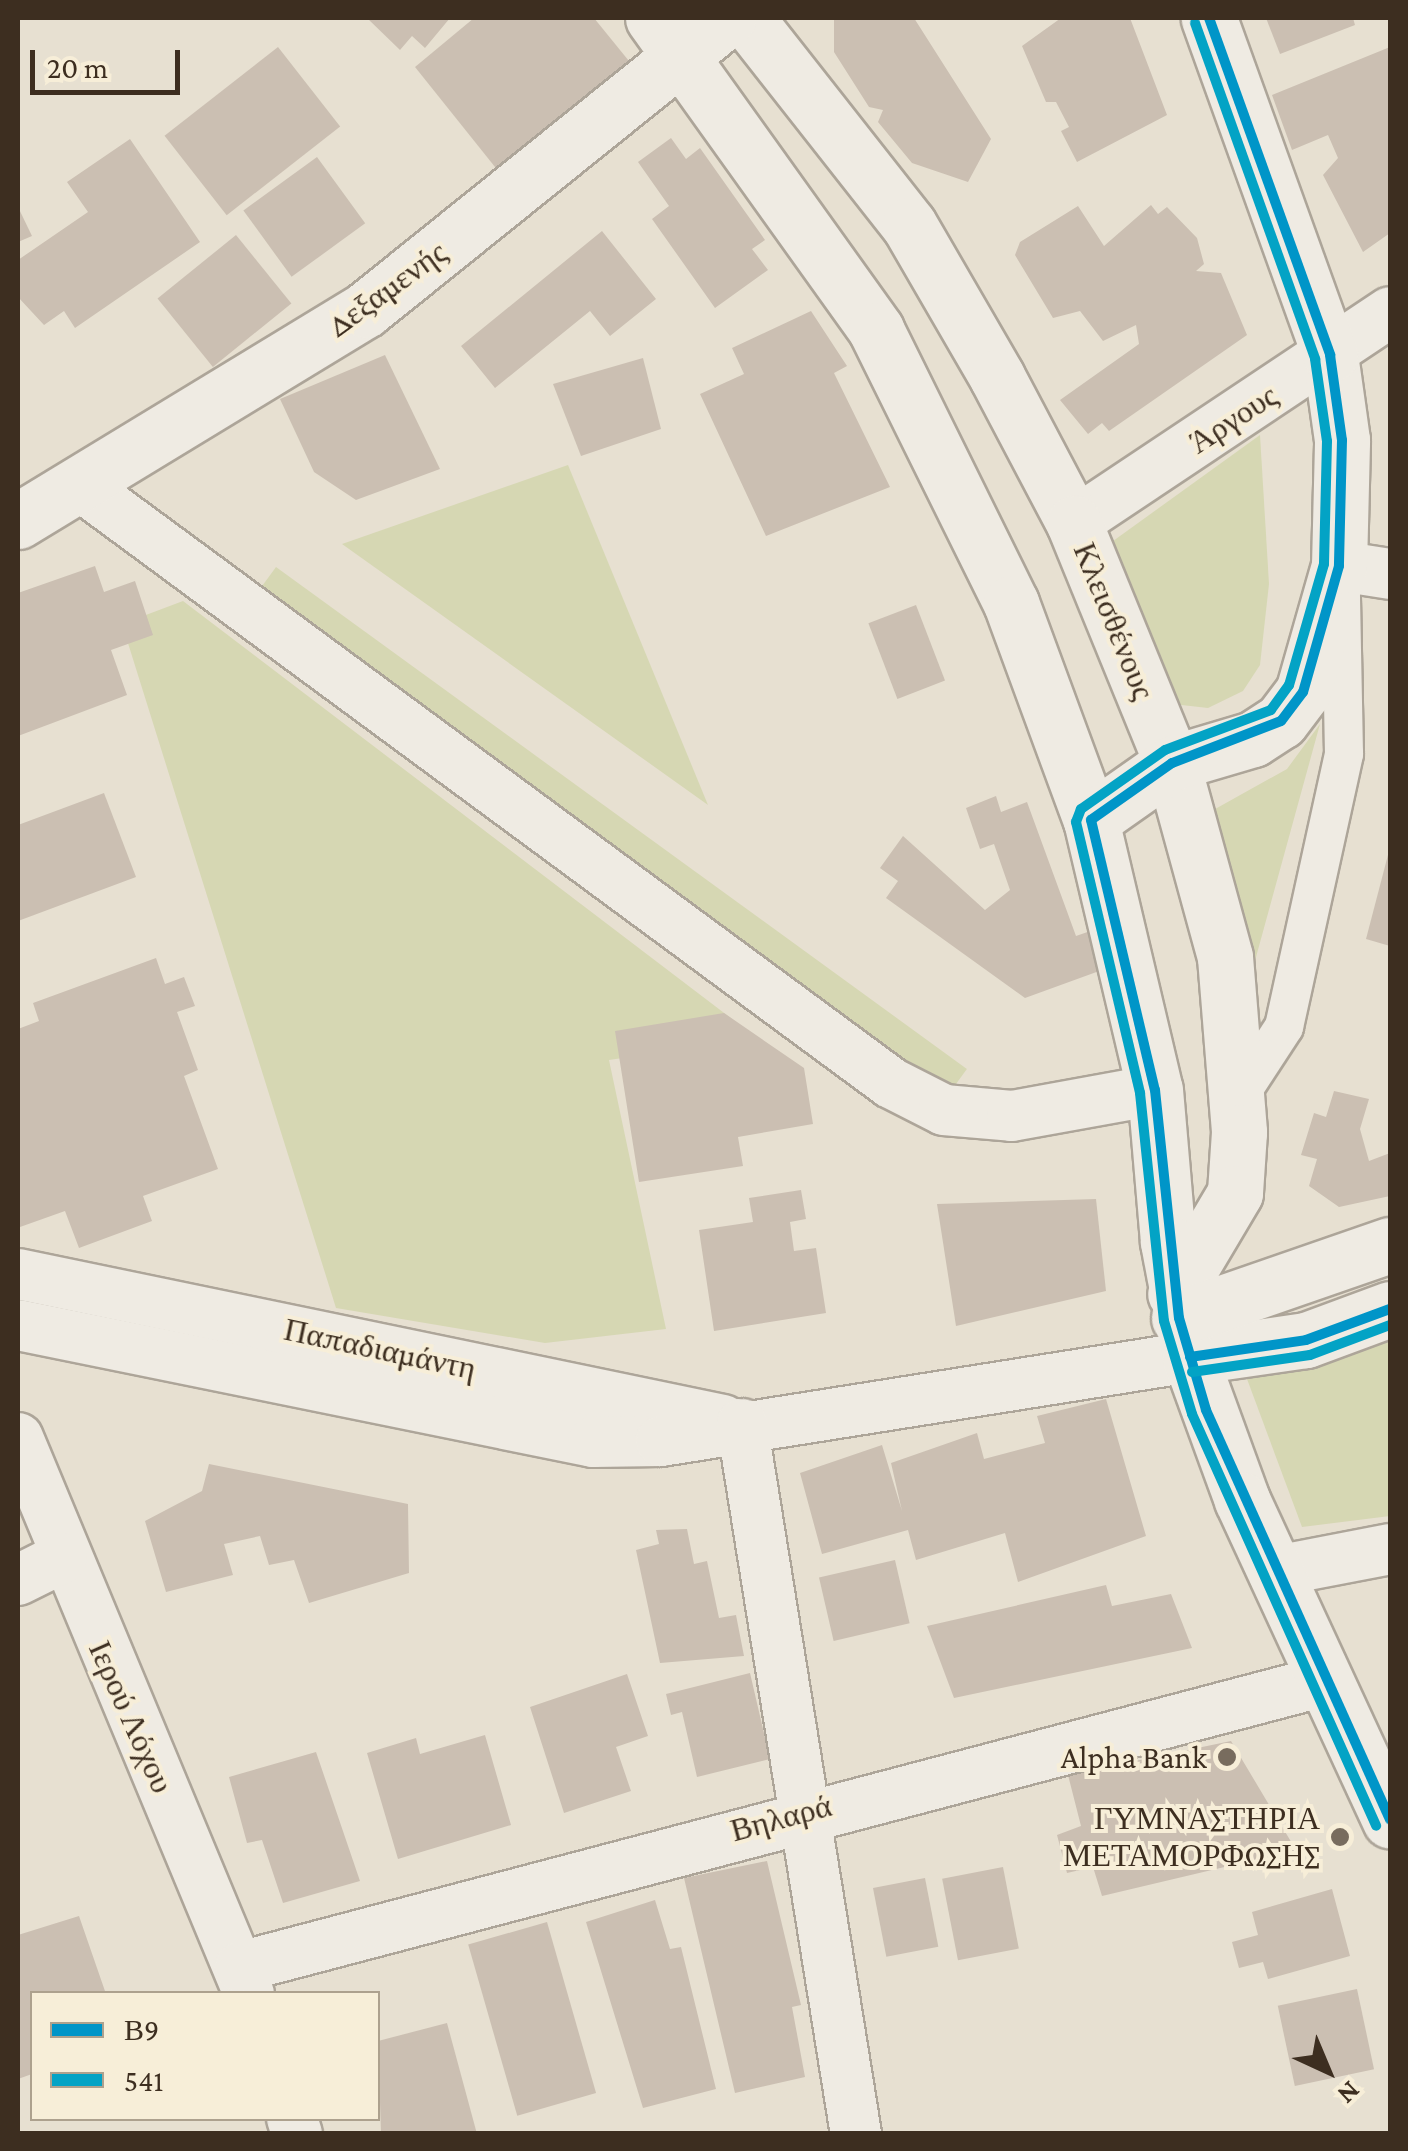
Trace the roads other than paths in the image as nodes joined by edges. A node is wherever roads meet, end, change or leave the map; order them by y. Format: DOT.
graph roads {
  1 [pos="728,18"];
  2 [pos="746,18"];
  3 [pos="1210,18"];
  4 [pos="668,37"];
  5 [pos="1390,312"];
  6 [pos="1330,355"];
  7 [pos="81,486"];
  8 [pos="18,521"];
  9 [pos="1074,523"];
  10 [pos="1365,570"];
  11 [pos="1172,763"];
  12 [pos="1091,820"];
  13 [pos="1154,1090"];
  14 [pos="1237,1099"];
  15 [pos="1390,1245"];
  16 [pos="18,1274"];
  17 [pos="1390,1309"];
  18 [pos="1182,1323"];
  19 [pos="18,1324"];
  20 [pos="742,1424"];
  21 [pos="18,1438"];
  22 [pos="1390,1549"];
  23 [pos="62,1558"];
  24 [pos="1276,1572"];
  25 [pos="18,1580"];
  26 [pos="1324,1681"];
  27 [pos="806,1811"];
  28 [pos="1390,1820"];
  29 [pos="244,1980"];
  30 [pos="856,2134"];
  1 -- 4 [label="street, Δεξαμενής"];
  2 -- 9 [label="street, Κλεισθένους"];
  3 -- 6 [label="street"];
  4 -- 7 [label="street, Δεξαμενής"];
  4 -- 12 [label="street"];
  5 -- 6 [label="street, Άργους"];
  6 -- 9 [label="street, Άργους"];
  6 -- 10 [label="street"];
  7 -- 8 [label="street, Δεξαμενής"];
  7 -- 13 [label="street"];
  9 -- 11 [label="street, Κλεισθένους"];
  10 -- 11 [label="street"];
  10 -- 14 [label="street"];
  11 -- 12 [label="street"];
  11 -- 14 [label="street, Κλεισθένους"];
  12 -- 13 [label="street"];
  13 -- 18 [label="street"];
  14 -- 18 [label="street, Κλεισθένους"];
  15 -- 18 [label="street, Παπαδιαμάντη"];
  16 -- 20 [label="street, Παπαδιαμάντη"];
  17 -- 18 [label="street, Παπαδιαμάντη"];
  18 -- 20 [label="street, Παπαδιαμάντη"];
  18 -- 24 [label="street"];
  19 -- 20 [label="street, Παπαδιαμάντη"];
  20 -- 27 [label="street"];
  21 -- 23 [label="street, Ιερού Λόχου"];
  22 -- 24 [label="street"];
  23 -- 25 [label="street"];
  23 -- 29 [label="street, Ιερού Λόχου"];
  24 -- 26 [label="street"];
  26 -- 27 [label="street, Βηλαρά"];
  26 -- 28 [label="street"];
  27 -- 29 [label="street, Βηλαρά"];
  27 -- 30 [label="street"];
}
